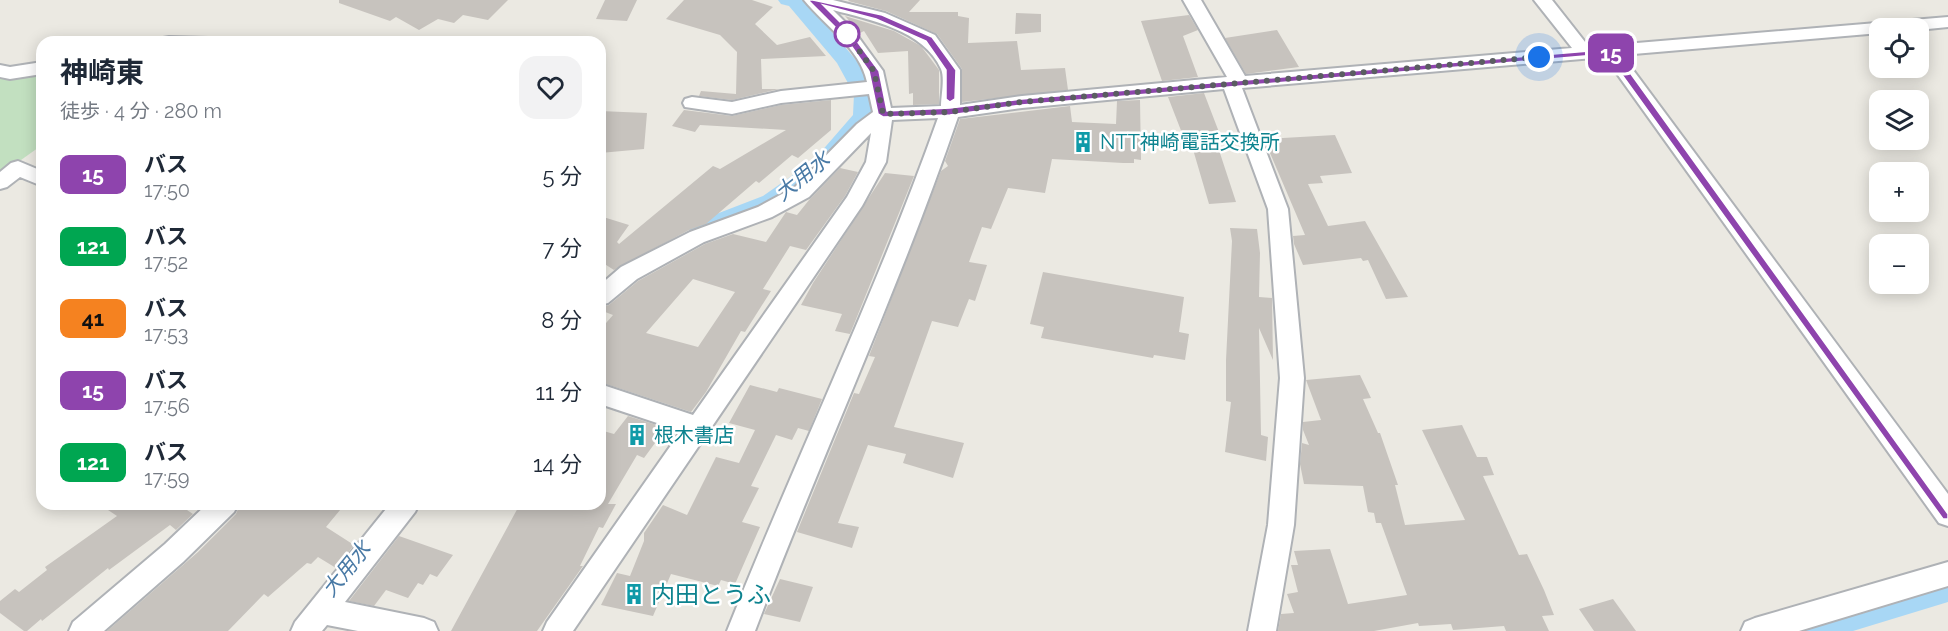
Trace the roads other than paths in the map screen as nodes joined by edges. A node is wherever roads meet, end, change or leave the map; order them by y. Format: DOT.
graph roads {
  1 [pos="813,0"];
  2 [pos="1192,0"];
  3 [pos="1543,0"];
  4 [pos="1948,22"];
  5 [pos="1583,50"];
  6 [pos="1610,51"];
  7 [pos="36,69"];
  8 [pos="0,71"];
  9 [pos="1236,81"];
  10 [pos="866,89"];
  11 [pos="692,103"];
  12 [pos="950,112"];
  13 [pos="883,114"];
  14 [pos="36,176"];
  15 [pos="0,182"];
  16 [pos="606,292"];
  17 [pos="606,396"];
  18 [pos="698,427"];
  19 [pos="219,510"];
  20 [pos="401,510"];
  21 [pos="1948,514"];
  22 [pos="1948,574"];
  23 [pos="314,621"];
  24 [pos="82,631"];
  25 [pos="424,631"];
  26 [pos="557,631"];
  27 [pos="741,631"];
  28 [pos="1262,631"];
  29 [pos="1755,631"];
  1 -- 10 [label="street"];
  1 -- 12 [label="street"];
  2 -- 9 [label="street"];
  3 -- 5 [label="street"];
  4 -- 6 [label="street"];
  5 -- 6 [label="street"];
  5 -- 9 [label="street"];
  6 -- 21 [label="street"];
  7 -- 8 [label="street"];
  9 -- 12 [label="street"];
  9 -- 28 [label="street"];
  10 -- 11 [label="street"];
  10 -- 13 [label="street"];
  12 -- 13 [label="street"];
  12 -- 27 [label="street"];
  13 -- 16 [label="street"];
  13 -- 18 [label="street"];
  14 -- 15 [label="street"];
  17 -- 18 [label="street"];
  18 -- 26 [label="street"];
  19 -- 24 [label="street"];
  20 -- 23 [label="street"];
  22 -- 29 [label="street"];
  23 -- 25 [label="street"];
}
